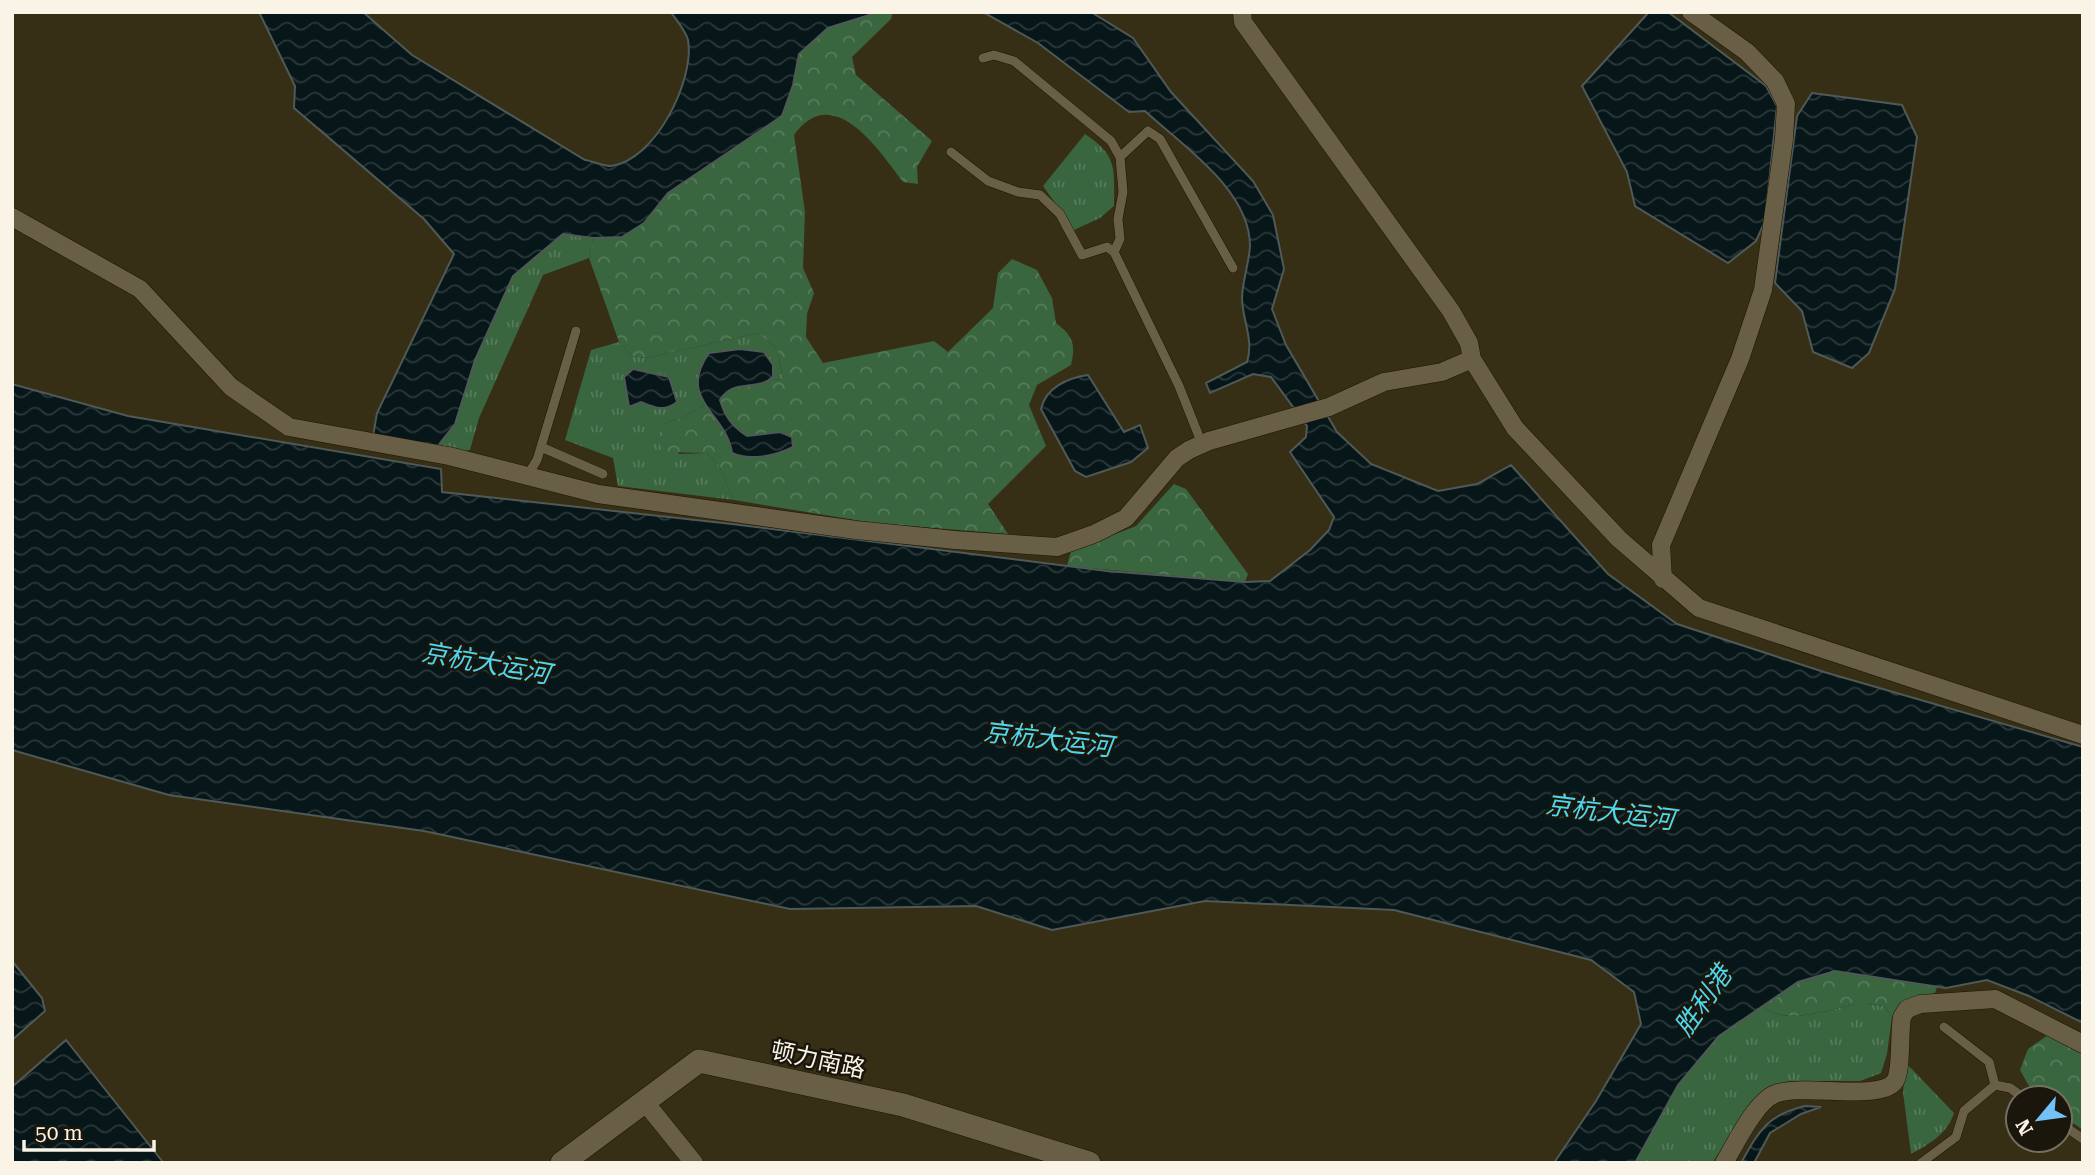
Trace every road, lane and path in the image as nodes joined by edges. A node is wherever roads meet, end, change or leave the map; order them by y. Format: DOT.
graph roads {
  1 [pos="1242,12"];
  2 [pos="1690,12"];
  3 [pos="983,58"];
  4 [pos="951,152"];
  5 [pos="1120,158"];
  6 [pos="12,217"];
  7 [pos="1114,252"];
  8 [pos="1233,268"];
  9 [pos="576,331"];
  10 [pos="1472,359"];
  11 [pos="1202,444"];
  12 [pos="541,447"];
  13 [pos="603,474"];
  14 [pos="527,476"];
  15 [pos="1663,579"];
  16 [pos="2083,735"];
  17 [pos="1944,1027"];
  18 [pos="2083,1044"];
  19 [pos="1996,1085"];
  20 [pos="2004,1087"];
  21 [pos="645,1101"];
  22 [pos="562,1163"];
  23 [pos="694,1163"];
  24 [pos="1089,1163"];
  25 [pos="1724,1163"];
  26 [pos="1921,1163"];
  1 -- 10 [label="street"];
  2 -- 15 [label="street"];
  3 -- 5 [label="lane"];
  4 -- 7 [label="lane"];
  5 -- 7 [label="lane"];
  5 -- 8 [label="lane"];
  6 -- 14 [label="street"];
  7 -- 11 [label="lane"];
  9 -- 12 [label="lane"];
  10 -- 11 [label="street"];
  10 -- 15 [label="street"];
  11 -- 14 [label="street"];
  12 -- 13 [label="lane"];
  12 -- 14 [label="lane"];
  15 -- 16 [label="street"];
  17 -- 19 [label="lane"];
  18 -- 25 [label="street"];
  19 -- 20 [label="lane"];
  19 -- 26 [label="lane"];
  21 -- 22 [label="street, 顿力南路"];
  21 -- 23 [label="street"];
  21 -- 24 [label="street, 顿力南路"];
}
